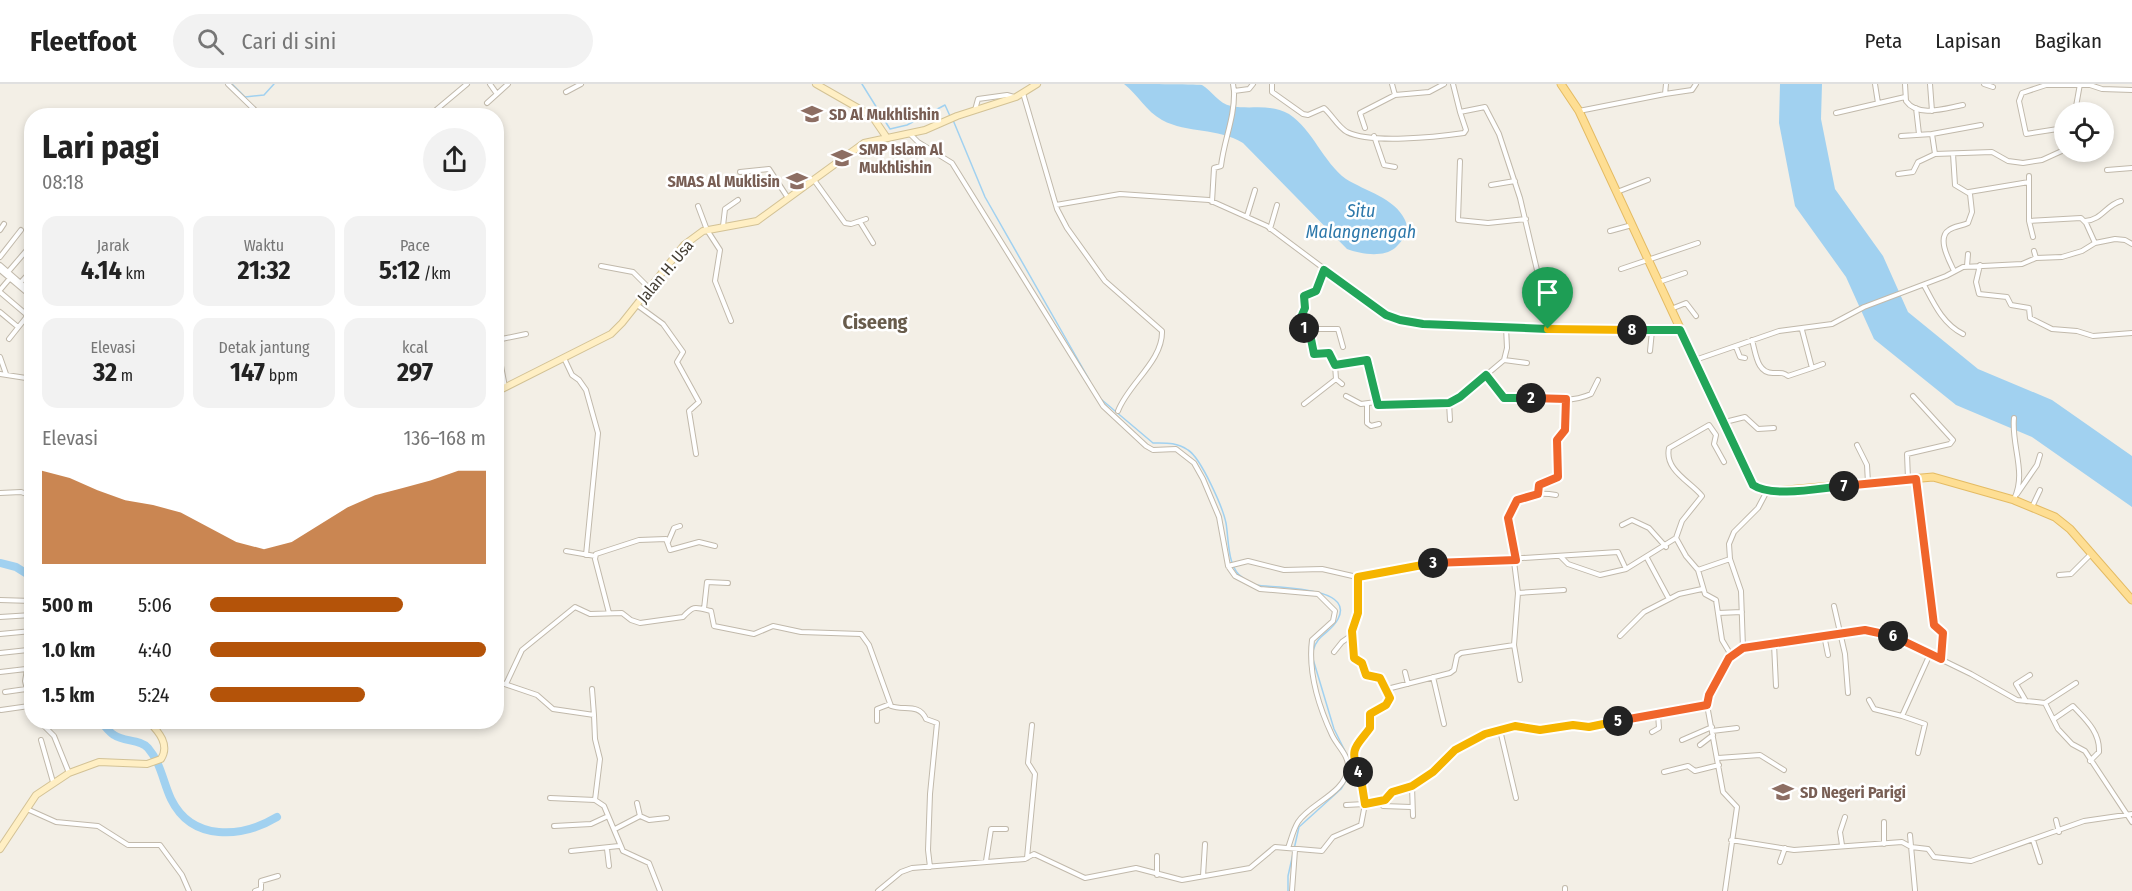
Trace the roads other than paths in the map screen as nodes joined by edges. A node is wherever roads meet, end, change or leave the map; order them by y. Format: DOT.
graph roads {
  1 [pos="228,84"];
  2 [pos="467,84"];
  3 [pos="490,84"];
  4 [pos="508,84"];
  5 [pos="581,84"];
  6 [pos="816,84"];
  7 [pos="1233,84"];
  8 [pos="1252,84"];
  9 [pos="1272,84"];
  10 [pos="1392,84"];
  11 [pos="1444,84"];
  12 [pos="1453,84"];
  13 [pos="1561,84"];
  14 [pos="1666,84"];
  15 [pos="1696,84"];
  16 [pos="1875,84"];
  17 [pos="1905,84"];
  18 [pos="1930,84"];
  19 [pos="1984,84"];
  20 [pos="2080,84"];
  21 [pos="1035,85"];
  22 [pos="2090,85"];
  23 [pos="1993,87"];
  24 [pos="2132,90"];
  25 [pos="1234,91"];
  26 [pos="566,92"];
  27 [pos="1023,93"];
  28 [pos="497,94"];
  29 [pos="1665,94"];
  30 [pos="1395,96"];
  31 [pos="1905,97"];
  32 [pos="2077,102"];
  33 [pos="487,103"];
  34 [pos="1878,103"];
  35 [pos="1963,105"];
  36 [pos="253,108"];
  37 [pos="438,108"];
  38 [pos="1916,108"];
  39 [pos="1579,111"];
  40 [pos="1932,111"];
  41 [pos="1460,112"];
  42 [pos="1836,113"];
  43 [pos="1981,125"];
  44 [pos="1365,128"];
  45 [pos="2054,130"];
  46 [pos="910,134"];
  47 [pos="1919,134"];
  48 [pos="1932,134"];
  49 [pos="1374,136"];
  50 [pos="1901,136"];
  51 [pos="886,138"];
  52 [pos="1935,154"];
  53 [pos="1953,154"];
  54 [pos="2054,155"];
  55 [pos="1460,161"];
  56 [pos="1395,168"];
  57 [pos="2132,168"];
  58 [pos="2107,170"];
  59 [pos="740,172"];
  60 [pos="1898,174"];
  61 [pos="2029,176"];
  62 [pos="814,180"];
  63 [pos="1648,180"];
  64 [pos="1515,181"];
  65 [pos="2029,182"];
  66 [pos="1491,185"];
  67 [pos="1255,190"];
  68 [pos="1617,192"];
  69 [pos="1968,192"];
  70 [pos="788,199"];
  71 [pos="738,200"];
  72 [pos="2121,201"];
  73 [pos="1212,202"];
  74 [pos="1056,205"];
  75 [pos="1277,205"];
  76 [pos="698,206"];
  77 [pos="1247,216"];
  78 [pos="866,219"];
  79 [pos="1526,219"];
  80 [pos="2030,221"];
  81 [pos="2085,221"];
  82 [pos="860,222"];
  83 [pos="4,224"];
  84 [pos="1632,225"];
  85 [pos="723,227"];
  86 [pos="1270,229"];
  87 [pos="0,230"];
  88 [pos="21,230"];
  89 [pos="707,230"];
  90 [pos="1610,231"];
  91 [pos="2033,237"];
  92 [pos="873,243"];
  93 [pos="1698,243"];
  94 [pos="2095,243"];
  95 [pos="2132,244"];
  96 [pos="2034,251"];
  97 [pos="24,253"];
  98 [pos="1968,254"];
  99 [pos="0,257"];
  100 [pos="2036,258"];
  101 [pos="1648,261"];
  102 [pos="0,265"];
  103 [pos="1980,265"];
  104 [pos="601,266"];
  105 [pos="1967,266"];
  106 [pos="1621,268"];
  107 [pos="0,270"];
  108 [pos="1324,270"];
  109 [pos="8,272"];
  110 [pos="1954,272"];
  111 [pos="1685,273"];
  112 [pos="11,277"];
  113 [pos="24,279"];
  114 [pos="21,282"];
  115 [pos="1658,282"];
  116 [pos="1924,285"];
  117 [pos="24,286"];
  118 [pos="24,288"];
  119 [pos="650,289"];
  120 [pos="0,291"];
  121 [pos="637,305"];
  122 [pos="1671,309"];
  123 [pos="0,312"];
  124 [pos="24,312"];
  125 [pos="1696,316"];
  126 [pos="24,319"];
  127 [pos="731,321"];
  128 [pos="18,327"];
  129 [pos="1506,327"];
  130 [pos="1309,329"];
  131 [pos="1548,329"];
  132 [pos="1680,330"];
  133 [pos="1802,330"];
  134 [pos="1652,331"];
  135 [pos="2132,333"];
  136 [pos="526,334"];
  137 [pos="1963,334"];
  138 [pos="504,338"];
  139 [pos="9,339"];
  140 [pos="1752,340"];
  141 [pos="1343,347"];
  142 [pos="1736,347"];
  143 [pos="1650,351"];
  144 [pos="0,357"];
  145 [pos="564,358"];
  146 [pos="1745,358"];
  147 [pos="1504,360"];
  148 [pos="1694,360"];
  149 [pos="1527,363"];
  150 [pos="1823,364"];
  151 [pos="1335,365"];
  152 [pos="1812,368"];
  153 [pos="0,374"];
  154 [pos="6,375"];
  155 [pos="1486,375"];
  156 [pos="24,378"];
  157 [pos="1336,379"];
  158 [pos="1598,380"];
  159 [pos="504,382"];
  160 [pos="1342,384"];
  161 [pos="505,388"];
  162 [pos="1346,396"];
  163 [pos="1913,396"];
  164 [pos="1566,399"];
  165 [pos="1376,402"];
  166 [pos="1449,403"];
  167 [pos="1304,404"];
  168 [pos="1367,404"];
  169 [pos="1118,411"];
  170 [pos="2014,418"];
  171 [pos="1449,420"];
  172 [pos="1724,422"];
  173 [pos="1379,424"];
  174 [pos="1774,428"];
  175 [pos="1857,445"];
  176 [pos="696,454"];
  177 [pos="2040,455"];
  178 [pos="1724,462"];
  179 [pos="1912,479"];
  180 [pos="1868,483"];
  181 [pos="2040,490"];
  182 [pos="1767,491"];
  183 [pos="0,493"];
  184 [pos="24,493"];
  185 [pos="1538,494"];
  186 [pos="1556,495"];
  187 [pos="2015,497"];
  188 [pos="2032,507"];
  189 [pos="1622,525"];
  190 [pos="680,526"];
  191 [pos="1676,538"];
  192 [pos="668,542"];
  193 [pos="715,546"];
  194 [pos="1666,547"];
  195 [pos="566,551"];
  196 [pos="2092,554"];
  197 [pos="586,555"];
  198 [pos="595,556"];
  199 [pos="1560,556"];
  200 [pos="1647,558"];
  201 [pos="1731,559"];
  202 [pos="1516,560"];
  203 [pos="1228,566"];
  204 [pos="1626,569"];
  205 [pos="1698,570"];
  206 [pos="2059,575"];
  207 [pos="1358,577"];
  208 [pos="728,583"];
  209 [pos="1702,588"];
  210 [pos="1564,590"];
  211 [pos="1518,593"];
  212 [pos="1669,598"];
  213 [pos="0,600"];
  214 [pos="2132,600"];
  215 [pos="24,601"];
  216 [pos="1834,606"];
  217 [pos="704,609"];
  218 [pos="1742,612"];
  219 [pos="609,613"];
  220 [pos="1718,613"];
  221 [pos="24,616"];
  222 [pos="0,617"];
  223 [pos="24,632"];
  224 [pos="1840,633"];
  225 [pos="0,634"];
  226 [pos="1352,635"];
  227 [pos="1824,635"];
  228 [pos="1620,636"];
  229 [pos="1774,644"];
  230 [pos="1514,645"];
  231 [pos="1743,648"];
  232 [pos="24,650"];
  233 [pos="1334,652"];
  234 [pos="0,653"];
  235 [pos="1930,654"];
  236 [pos="1731,655"];
  237 [pos="1828,655"];
  238 [pos="1941,659"];
  239 [pos="24,669"];
  240 [pos="0,672"];
  241 [pos="1405,672"];
  242 [pos="2030,675"];
  243 [pos="1433,677"];
  244 [pos="1520,680"];
  245 [pos="2076,683"];
  246 [pos="506,684"];
  247 [pos="1408,684"];
  248 [pos="1776,686"];
  249 [pos="24,688"];
  250 [pos="592,689"];
  251 [pos="1388,689"];
  252 [pos="5,692"];
  253 [pos="1848,693"];
  254 [pos="1869,700"];
  255 [pos="2026,702"];
  256 [pos="2045,703"];
  257 [pos="890,704"];
  258 [pos="1707,705"];
  259 [pos="24,709"];
  260 [pos="1,710"];
  261 [pos="1658,714"];
  262 [pos="594,716"];
  263 [pos="1902,716"];
  264 [pos="2054,719"];
  265 [pos="877,721"];
  266 [pos="1444,723"];
  267 [pos="1032,725"];
  268 [pos="1737,728"];
  269 [pos="47,729"];
  270 [pos="156,729"];
  271 [pos="1500,730"];
  272 [pos="1713,731"];
  273 [pos="1652,732"];
  274 [pos="40,740"];
  275 [pos="1682,740"];
  276 [pos="1700,745"];
  277 [pos="1918,753"];
  278 [pos="1718,758"];
  279 [pos="2090,761"];
  280 [pos="1719,765"];
  281 [pos="1784,770"];
  282 [pos="1664,772"];
  283 [pos="69,773"];
  284 [pos="53,782"];
  285 [pos="1412,786"];
  286 [pos="550,798"];
  287 [pos="1516,798"];
  288 [pos="595,800"];
  289 [pos="637,803"];
  290 [pos="1365,804"];
  291 [pos="1382,804"];
  292 [pos="1346,805"];
  293 [pos="1411,807"];
  294 [pos="27,808"];
  295 [pos="1383,813"];
  296 [pos="2130,815"];
  297 [pos="606,816"];
  298 [pos="640,816"];
  299 [pos="1413,816"];
  300 [pos="1845,817"];
  301 [pos="667,818"];
  302 [pos="2056,820"];
  303 [pos="1884,822"];
  304 [pos="2132,822"];
  305 [pos="554,826"];
  306 [pos="615,829"];
  307 [pos="1005,829"];
  308 [pos="2059,832"];
  309 [pos="1910,835"];
  310 [pos="1731,840"];
  311 [pos="2033,840"];
  312 [pos="1205,844"];
  313 [pos="1884,844"];
  314 [pos="1842,845"];
  315 [pos="619,846"];
  316 [pos="1911,847"];
  317 [pos="1288,848"];
  318 [pos="1785,848"];
  319 [pos="0,849"];
  320 [pos="607,849"];
  321 [pos="571,850"];
  322 [pos="1295,850"];
  323 [pos="1157,856"];
  324 [pos="1027,859"];
  325 [pos="986,861"];
  326 [pos="1780,862"];
  327 [pos="2040,862"];
  328 [pos="609,866"];
  329 [pos="930,867"];
  330 [pos="1157,875"];
  331 [pos="278,876"];
  332 [pos="1203,876"];
  333 [pos="1915,890"];
  334 [pos="189,891"];
  335 [pos="256,891"];
  336 [pos="660,891"];
  337 [pos="878,891"];
  338 [pos="1292,891"];
  339 [pos="1725,891"];
  1 -- 36 [label="street"];
  2 -- 37 [label="street"];
  3 -- 28 [label="street"];
  4 -- 28 [label="street"];
  5 -- 26 [label="street"];
  6 -- 51 [label="street"];
  7 -- 25 [label="street"];
  8 -- 25 [label="street"];
  9 -- 49 [label="street"];
  10 -- 30 [label="street"];
  11 -- 30 [label="street"];
  12 -- 41 [label="street"];
  13 -- 39 [label="main road"];
  14 -- 29 [label="street"];
  15 -- 29 [label="street"];
  16 -- 34 [label="street"];
  17 -- 31 [label="street"];
  18 -- 40 [label="street"];
  19 -- 23 [label="street"];
  20 -- 22 [label="street"];
  20 -- 32 [label="street"];
  20 -- 45 [label="street"];
  21 -- 27 [label="street, Jalan H. Usa"];
  22 -- 24 [label="street"];
  25 -- 73 [label="street"];
  27 -- 46 [label="street, Jalan H. Usa"];
  27 -- 74 [label="street"];
  28 -- 33 [label="street"];
  29 -- 39 [label="street"];
  30 -- 44 [label="street"];
  31 -- 34 [label="street"];
  31 -- 38 [label="street"];
  34 -- 42 [label="street"];
  35 -- 40 [label="street"];
  38 -- 40 [label="street"];
  38 -- 47 [label="street"];
  39 -- 68 [label="main road"];
  41 -- 49 [label="street"];
  41 -- 64 [label="street"];
  43 -- 48 [label="street"];
  46 -- 51 [label="street, Jalan H. Usa"];
  46 -- 203 [label="street"];
  47 -- 48 [label="street"];
  47 -- 50 [label="street"];
  48 -- 52 [label="street"];
  49 -- 56 [label="street"];
  51 -- 62 [label="street, Jalan H. Usa"];
  52 -- 53 [label="street"];
  52 -- 60 [label="street"];
  53 -- 54 [label="street"];
  53 -- 69 [label="street"];
  55 -- 79 [label="street"];
  57 -- 58 [label="street"];
  59 -- 70 [label="street"];
  61 -- 65 [label="street"];
  62 -- 70 [label="street, Jalan H. Usa"];
  62 -- 82 [label="street"];
  63 -- 68 [label="street"];
  64 -- 66 [label="street"];
  64 -- 79 [label="street"];
  65 -- 69 [label="street"];
  65 -- 80 [label="street"];
  67 -- 77 [label="street"];
  68 -- 84 [label="main road"];
  69 -- 110 [label="street"];
  70 -- 85 [label="street, Jalan H. Usa"];
  71 -- 85 [label="street"];
  72 -- 81 [label="street"];
  73 -- 74 [label="street"];
  73 -- 77 [label="street"];
  74 -- 169 [label="street"];
  75 -- 86 [label="street"];
  76 -- 89 [label="street"];
  77 -- 86 [label="street"];
  78 -- 82 [label="street"];
  79 -- 131 [label="street"];
  80 -- 81 [label="street"];
  80 -- 91 [label="street"];
  81 -- 94 [label="street"];
  82 -- 92 [label="street"];
  83 -- 87 [label="street"];
  84 -- 90 [label="street"];
  84 -- 101 [label="main road"];
  85 -- 89 [label="street, Jalan H. Usa"];
  86 -- 108 [label="street"];
  88 -- 99 [label="street"];
  89 -- 119 [label="street, Jalan H. Usa"];
  89 -- 127 [label="street"];
  93 -- 101 [label="street"];
  94 -- 95 [label="street"];
  94 -- 100 [label="street"];
  96 -- 100 [label="street"];
  97 -- 109 [label="street"];
  98 -- 105 [label="street"];
  100 -- 103 [label="street"];
  101 -- 106 [label="street"];
  101 -- 115 [label="main road"];
  102 -- 109 [label="street"];
  103 -- 105 [label="street"];
  103 -- 135 [label="street"];
  104 -- 119 [label="street"];
  105 -- 110 [label="street"];
  107 -- 112 [label="street"];
  108 -- 129 [label="street"];
  108 -- 130 [label="street"];
  109 -- 112 [label="street"];
  110 -- 116 [label="street"];
  111 -- 115 [label="street"];
  112 -- 114 [label="street"];
  112 -- 118 [label="street"];
  112 -- 120 [label="street"];
  113 -- 114 [label="street"];
  114 -- 117 [label="street"];
  115 -- 122 [label="main road"];
  116 -- 133 [label="street"];
  116 -- 137 [label="street"];
  119 -- 121 [label="street, Jalan H. Usa"];
  120 -- 124 [label="street"];
  121 -- 145 [label="street, Jalan H. Usa"];
  121 -- 176 [label="street"];
  122 -- 125 [label="street"];
  122 -- 132 [label="main road"];
  123 -- 128 [label="street"];
  126 -- 128 [label="street"];
  128 -- 139 [label="street"];
  129 -- 131 [label="street"];
  129 -- 147 [label="street"];
  130 -- 141 [label="street"];
  130 -- 151 [label="street"];
  131 -- 134 [label="street"];
  132 -- 134 [label="street"];
  132 -- 148 [label="main road"];
  133 -- 140 [label="street"];
  133 -- 152 [label="street"];
  134 -- 143 [label="street"];
  136 -- 138 [label="street"];
  140 -- 142 [label="street"];
  140 -- 152 [label="street"];
  142 -- 146 [label="street"];
  142 -- 148 [label="street"];
  144 -- 154 [label="street"];
  145 -- 161 [label="street, Jalan H. Usa"];
  145 -- 197 [label="street"];
  147 -- 149 [label="street"];
  147 -- 155 [label="street"];
  148 -- 172 [label="main road"];
  150 -- 152 [label="street"];
  151 -- 157 [label="street"];
  151 -- 165 [label="street"];
  153 -- 154 [label="street"];
  154 -- 156 [label="street"];
  155 -- 164 [label="street"];
  155 -- 166 [label="street"];
  157 -- 160 [label="street"];
  157 -- 167 [label="street"];
  158 -- 164 [label="street"];
  159 -- 161 [label="street"];
  162 -- 168 [label="street"];
  163 -- 179 [label="street"];
  164 -- 185 [label="street"];
  165 -- 166 [label="street"];
  165 -- 168 [label="street"];
  166 -- 171 [label="street"];
  168 -- 173 [label="street"];
  170 -- 187 [label="street"];
  172 -- 174 [label="street"];
  172 -- 182 [label="main road"];
  175 -- 180 [label="street"];
  177 -- 187 [label="street"];
  178 -- 191 [label="street"];
  179 -- 180 [label="main road"];
  179 -- 187 [label="main road"];
  179 -- 238 [label="street"];
  180 -- 182 [label="main road"];
  181 -- 188 [label="street"];
  182 -- 201 [label="street"];
  183 -- 184 [label="street"];
  185 -- 186 [label="street"];
  185 -- 202 [label="street"];
  187 -- 188 [label="main road"];
  188 -- 196 [label="main road"];
  189 -- 194 [label="street"];
  190 -- 192 [label="street"];
  191 -- 194 [label="street"];
  191 -- 205 [label="street"];
  192 -- 193 [label="street"];
  192 -- 198 [label="street"];
  194 -- 200 [label="street"];
  195 -- 197 [label="street"];
  196 -- 206 [label="street"];
  196 -- 214 [label="main road"];
  197 -- 198 [label="street"];
  198 -- 219 [label="street"];
  199 -- 202 [label="street"];
  199 -- 204 [label="street"];
  199 -- 204 [label="street"];
  200 -- 204 [label="street"];
  200 -- 212 [label="street"];
  201 -- 205 [label="street"];
  201 -- 218 [label="street"];
  202 -- 207 [label="street"];
  202 -- 211 [label="street"];
  203 -- 207 [label="street"];
  203 -- 317 [label="street"];
  205 -- 209 [label="street"];
  207 -- 226 [label="street"];
  208 -- 217 [label="street"];
  209 -- 212 [label="street"];
  209 -- 220 [label="street"];
  210 -- 211 [label="street"];
  211 -- 230 [label="street"];
  212 -- 228 [label="street"];
  213 -- 215 [label="street"];
  216 -- 224 [label="street"];
  217 -- 219 [label="street"];
  217 -- 257 [label="street"];
  218 -- 220 [label="street"];
  218 -- 231 [label="street"];
  219 -- 246 [label="street"];
  220 -- 236 [label="street"];
  221 -- 222 [label="street"];
  223 -- 225 [label="street"];
  224 -- 227 [label="street"];
  224 -- 235 [label="street"];
  224 -- 253 [label="street"];
  226 -- 233 [label="street"];
  226 -- 251 [label="street"];
  227 -- 229 [label="street"];
  227 -- 237 [label="street"];
  229 -- 231 [label="street"];
  229 -- 248 [label="street"];
  230 -- 243 [label="street"];
  230 -- 244 [label="street"];
  231 -- 236 [label="street"];
  232 -- 234 [label="street"];
  235 -- 238 [label="street"];
  235 -- 263 [label="street"];
  236 -- 258 [label="street"];
  238 -- 255 [label="street"];
  239 -- 240 [label="street"];
  241 -- 247 [label="street"];
  242 -- 255 [label="street"];
  243 -- 247 [label="street"];
  243 -- 266 [label="street"];
  245 -- 256 [label="street"];
  246 -- 262 [label="street"];
  247 -- 251 [label="street"];
  249 -- 252 [label="street"];
  250 -- 262 [label="street"];
  251 -- 290 [label="street"];
  254 -- 263 [label="street"];
  255 -- 256 [label="street"];
  256 -- 264 [label="street"];
  257 -- 265 [label="street"];
  257 -- 329 [label="street"];
  258 -- 261 [label="street"];
  258 -- 272 [label="street"];
  259 -- 260 [label="street"];
  261 -- 271 [label="street"];
  261 -- 273 [label="street"];
  262 -- 288 [label="street"];
  263 -- 277 [label="street"];
  264 -- 279 [label="street"];
  264 -- 279 [label="street"];
  267 -- 324 [label="street"];
  268 -- 272 [label="street"];
  269 -- 283 [label="street"];
  270 -- 283 [label="street"];
  271 -- 285 [label="street"];
  271 -- 287 [label="street"];
  272 -- 275 [label="street"];
  272 -- 276 [label="street"];
  272 -- 278 [label="street"];
  274 -- 284 [label="street"];
  278 -- 280 [label="street"];
  278 -- 281 [label="street"];
  279 -- 296 [label="street"];
  280 -- 282 [label="street"];
  280 -- 310 [label="street"];
  283 -- 284 [label="street"];
  284 -- 294 [label="street"];
  285 -- 291 [label="street"];
  285 -- 293 [label="street"];
  286 -- 288 [label="street"];
  288 -- 297 [label="street"];
  289 -- 298 [label="street"];
  290 -- 291 [label="street"];
  290 -- 292 [label="street"];
  290 -- 322 [label="street"];
  291 -- 293 [label="street"];
  291 -- 295 [label="street"];
  293 -- 299 [label="street"];
  294 -- 319 [label="street"];
  294 -- 334 [label="street"];
  296 -- 304 [label="street"];
  296 -- 308 [label="street"];
  297 -- 305 [label="street"];
  297 -- 306 [label="street"];
  298 -- 301 [label="street"];
  298 -- 306 [label="street"];
  300 -- 314 [label="street"];
  302 -- 308 [label="street"];
  303 -- 313 [label="street"];
  306 -- 315 [label="street"];
  307 -- 325 [label="street"];
  308 -- 311 [label="street"];
  309 -- 316 [label="street"];
  310 -- 318 [label="street"];
  310 -- 339 [label="street"];
  311 -- 316 [label="street"];
  311 -- 327 [label="street"];
  312 -- 332 [label="street"];
  313 -- 314 [label="street"];
  313 -- 316 [label="street"];
  314 -- 318 [label="street"];
  315 -- 320 [label="street"];
  315 -- 336 [label="street"];
  316 -- 333 [label="street"];
  317 -- 322 [label="street"];
  317 -- 332 [label="street"];
  318 -- 326 [label="street"];
  320 -- 321 [label="street"];
  320 -- 328 [label="street"];
  322 -- 338 [label="street"];
  323 -- 330 [label="street"];
  324 -- 325 [label="street"];
  324 -- 330 [label="street"];
  325 -- 329 [label="street"];
  329 -- 337 [label="street"];
  330 -- 332 [label="street"];
  331 -- 335 [label="street"];
}
